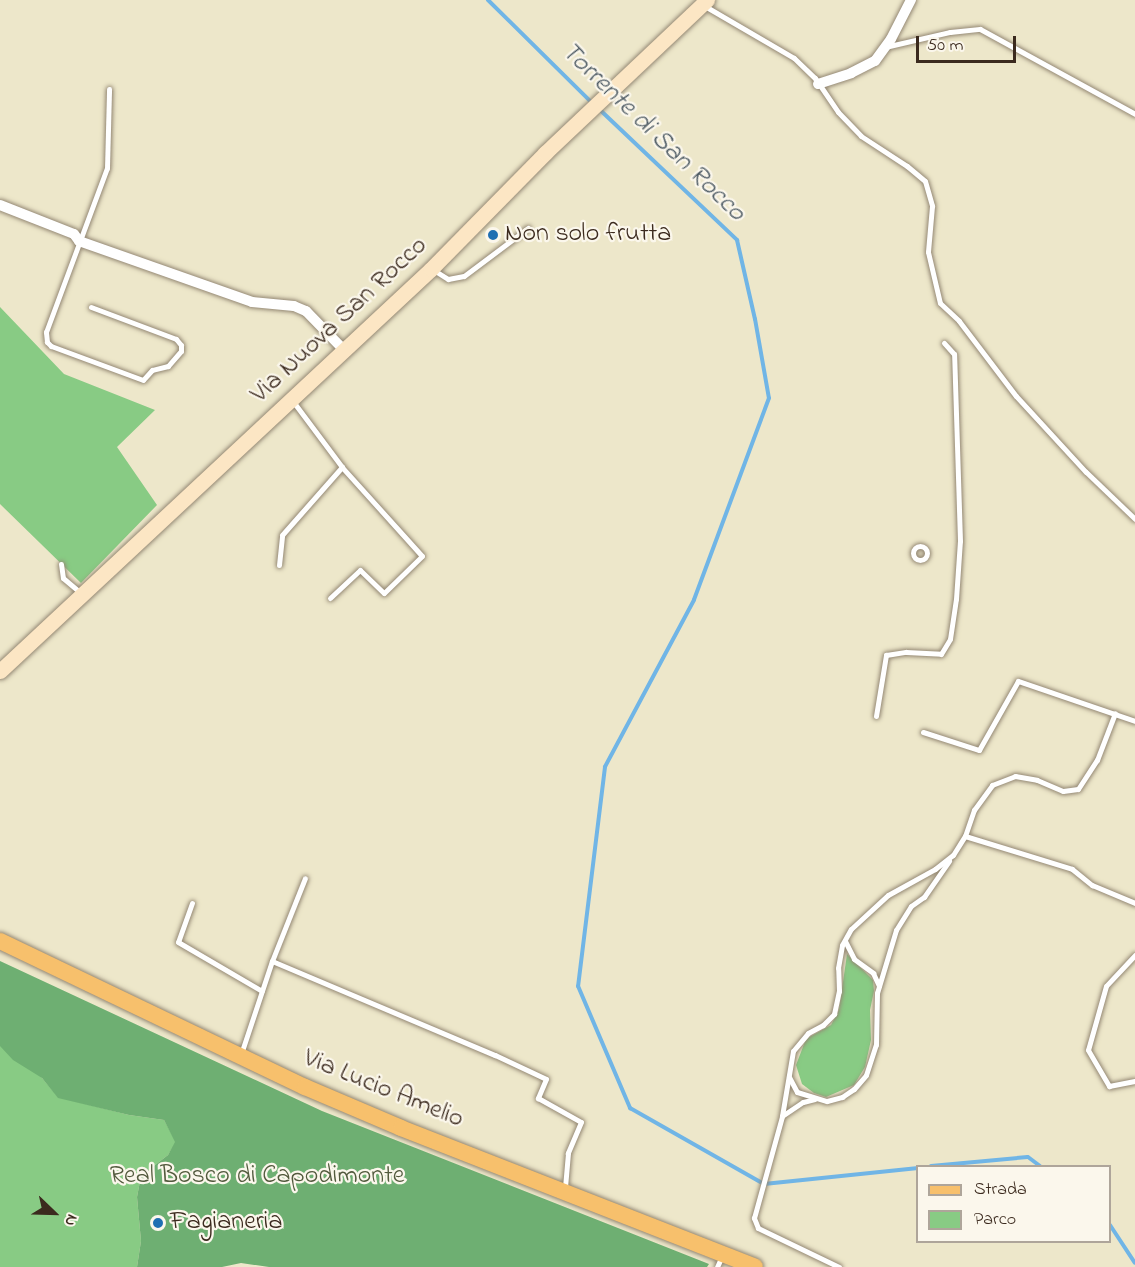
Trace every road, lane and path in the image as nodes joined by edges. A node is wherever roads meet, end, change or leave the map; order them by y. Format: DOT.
graph roads {
  1 [pos="911,0"];
  2 [pos="704,2"];
  3 [pos="885,47"];
  4 [pos="818,84"];
  5 [pos="109,89"];
  6 [pos="1135,114"];
  7 [pos="0,205"];
  8 [pos="528,228"];
  9 [pos="79,241"];
  10 [pos="431,269"];
  11 [pos="91,307"];
  12 [pos="944,343"];
  13 [pos="344,350"];
  14 [pos="292,399"];
  15 [pos="342,467"];
  16 [pos="1135,519"];
  17 [pos="61,564"];
  18 [pos="279,565"];
  19 [pos="84,595"];
  20 [pos="330,598"];
  21 [pos="0,671"];
  22 [pos="1115,713"];
  23 [pos="876,716"];
  24 [pos="1135,721"];
  25 [pos="923,732"];
  26 [pos="965,836"];
  27 [pos="953,855"];
  28 [pos="305,878"];
  29 [pos="192,903"];
  30 [pos="1135,903"];
  31 [pos="845,940"];
  32 [pos="0,941"];
  33 [pos="1135,955"];
  34 [pos="272,961"];
  35 [pos="879,986"];
  36 [pos="262,991"];
  37 [pos="240,1056"];
  38 [pos="789,1077"];
  39 [pos="1135,1082"];
  40 [pos="816,1098"];
  41 [pos="782,1116"];
  42 [pos="565,1192"];
  43 [pos="720,1261"];
  44 [pos="755,1267"];
  45 [pos="839,1267"];
  1 -- 3 [label="street"];
  2 -- 4 [label="lane"];
  2 -- 10 [label="main road, Via Nuova San Rocco"];
  3 -- 4 [label="street"];
  3 -- 6 [label="lane"];
  4 -- 16 [label="lane"];
  5 -- 9 [label="lane"];
  7 -- 9 [label="street"];
  8 -- 10 [label="lane"];
  9 -- 11 [label="lane"];
  9 -- 13 [label="street"];
  10 -- 13 [label="main road, Via Nuova San Rocco"];
  12 -- 23 [label="lane"];
  13 -- 14 [label="main road, Via Nuova San Rocco"];
  14 -- 15 [label="lane"];
  14 -- 19 [label="main road, Via Nuova San Rocco"];
  15 -- 18 [label="lane"];
  15 -- 20 [label="lane"];
  17 -- 19 [label="lane"];
  19 -- 21 [label="main road, Via Nuova San Rocco"];
  22 -- 24 [label="lane"];
  22 -- 25 [label="lane"];
  22 -- 26 [label="lane"];
  26 -- 27 [label="lane"];
  26 -- 30 [label="lane"];
  27 -- 31 [label="lane"];
  27 -- 35 [label="lane"];
  28 -- 34 [label="lane"];
  29 -- 36 [label="lane"];
  31 -- 35 [label="lane"];
  31 -- 38 [label="lane"];
  32 -- 37 [label="main road, Via Lucio Amelio"];
  33 -- 39 [label="lane"];
  34 -- 36 [label="lane"];
  34 -- 42 [label="lane"];
  35 -- 40 [label="lane"];
  36 -- 37 [label="lane"];
  37 -- 42 [label="main road, Via Lucio Amelio"];
  38 -- 40 [label="lane"];
  38 -- 41 [label="lane"];
  40 -- 41 [label="lane"];
  41 -- 45 [label="lane"];
  42 -- 43 [label="main road, Via Lucio Amelio"];
  43 -- 44 [label="main road, Via Lucio Amelio"];
}
